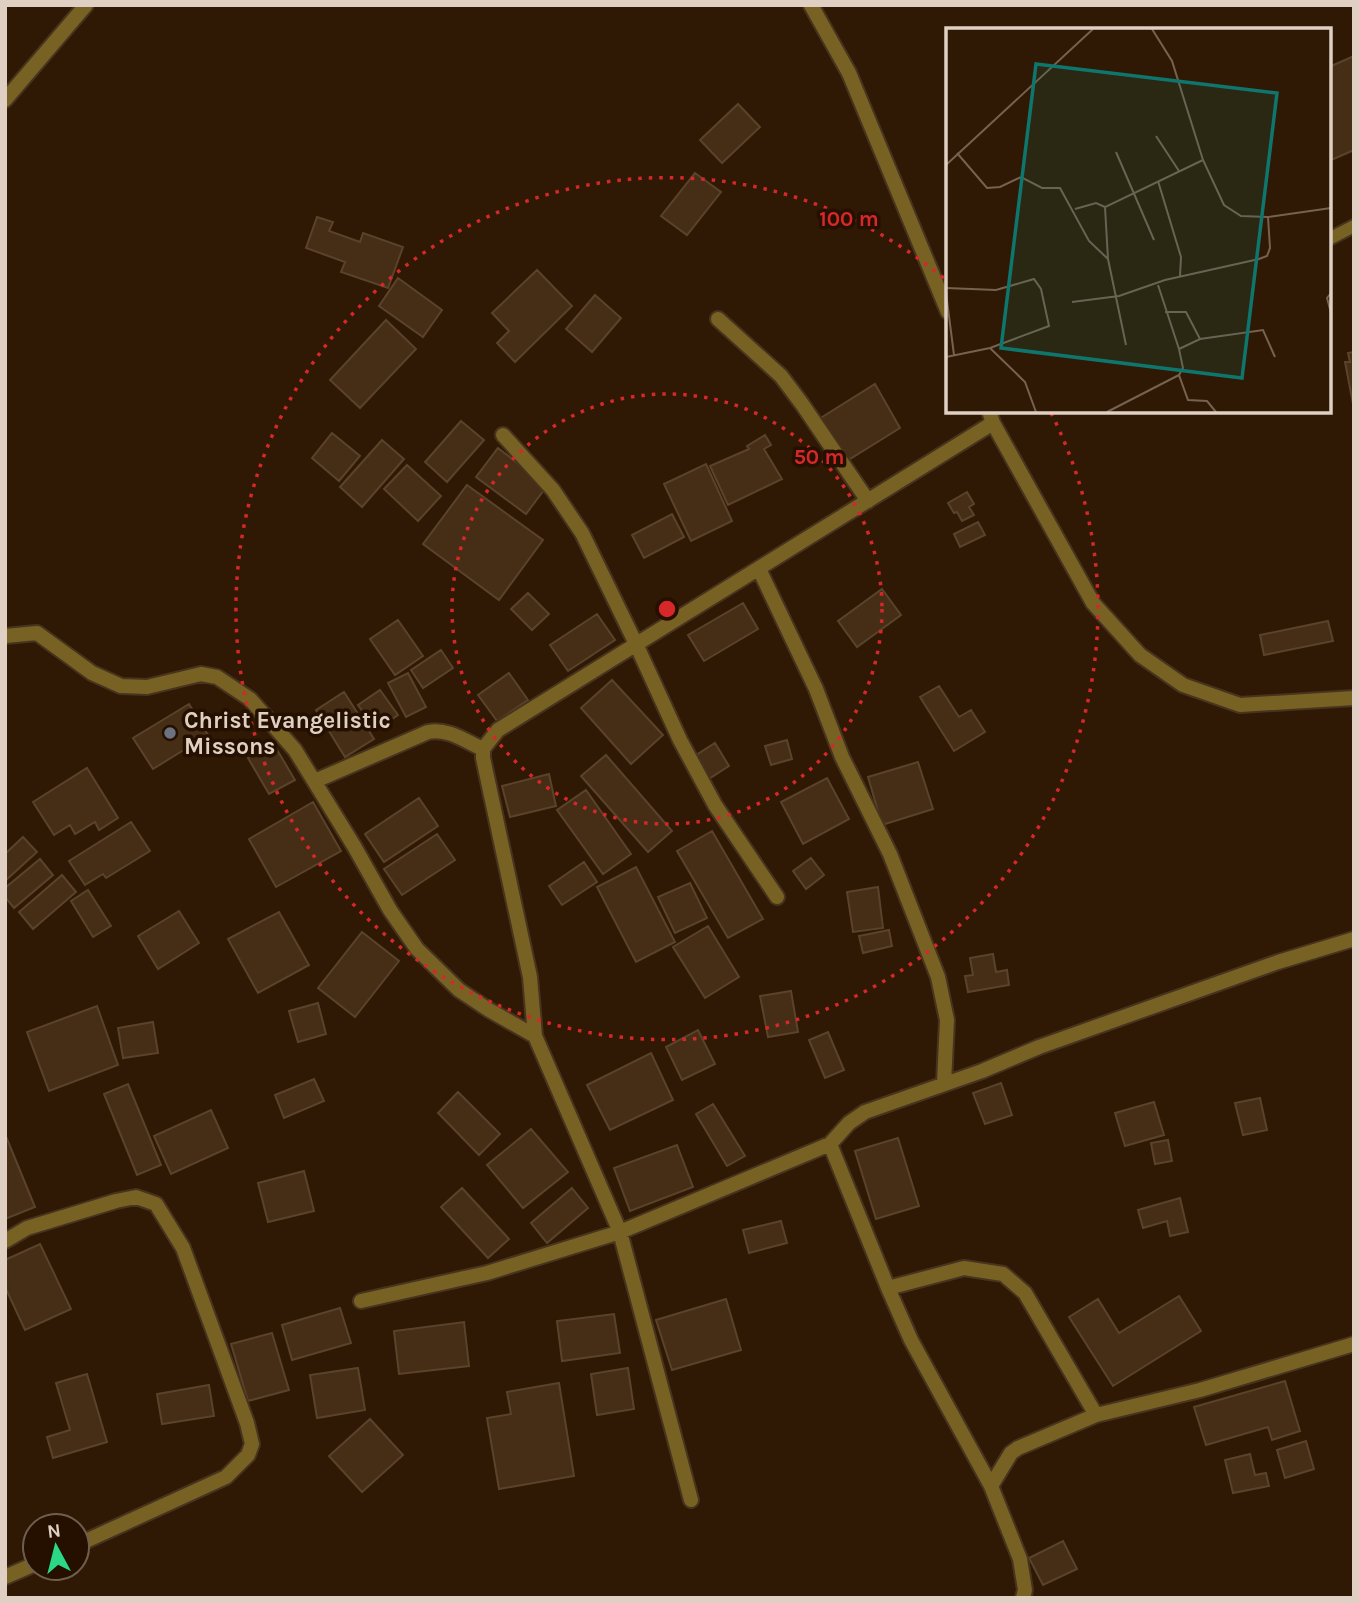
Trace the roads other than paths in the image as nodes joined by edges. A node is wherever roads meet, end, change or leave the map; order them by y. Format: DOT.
graph roads {
  1 [pos="86,5"];
  2 [pos="811,5"];
  3 [pos="5,100"];
  4 [pos="1354,226"];
  5 [pos="1331,238"];
  6 [pos="946,307"];
  7 [pos="718,319"];
  8 [pos="991,417"];
  9 [pos="503,435"];
  10 [pos="868,501"];
  11 [pos="759,569"];
  12 [pos="5,636"];
  13 [pos="636,644"];
  14 [pos="1354,698"];
  15 [pos="482,749"];
  16 [pos="315,781"];
  17 [pos="777,897"];
  18 [pos="1354,939"];
  19 [pos="535,1036"];
  20 [pos="944,1083"];
  21 [pos="830,1144"];
  22 [pos="620,1232"];
  23 [pos="5,1241"];
  24 [pos="888,1288"];
  25 [pos="361,1301"];
  26 [pos="1354,1344"];
  27 [pos="1096,1415"];
  28 [pos="991,1486"];
  29 [pos="691,1500"];
  30 [pos="91,1539"];
  31 [pos="1023,1598"];
  1 -- 3 [label="street"];
  2 -- 6 [label="street"];
  4 -- 5 [label="lane"];
  7 -- 10 [label="street"];
  8 -- 10 [label="street"];
  8 -- 14 [label="street"];
  9 -- 13 [label="street"];
  10 -- 11 [label="street"];
  11 -- 13 [label="street"];
  11 -- 20 [label="street"];
  12 -- 16 [label="street"];
  13 -- 15 [label="street"];
  13 -- 17 [label="street"];
  15 -- 16 [label="street"];
  15 -- 19 [label="street"];
  16 -- 19 [label="street"];
  18 -- 20 [label="street"];
  19 -- 22 [label="street"];
  20 -- 21 [label="street"];
  21 -- 22 [label="street"];
  21 -- 24 [label="street"];
  22 -- 25 [label="street"];
  22 -- 29 [label="street"];
  23 -- 30 [label="street"];
  24 -- 27 [label="street"];
  24 -- 28 [label="street"];
  26 -- 27 [label="street"];
  27 -- 28 [label="street"];
  28 -- 31 [label="street"];
}
